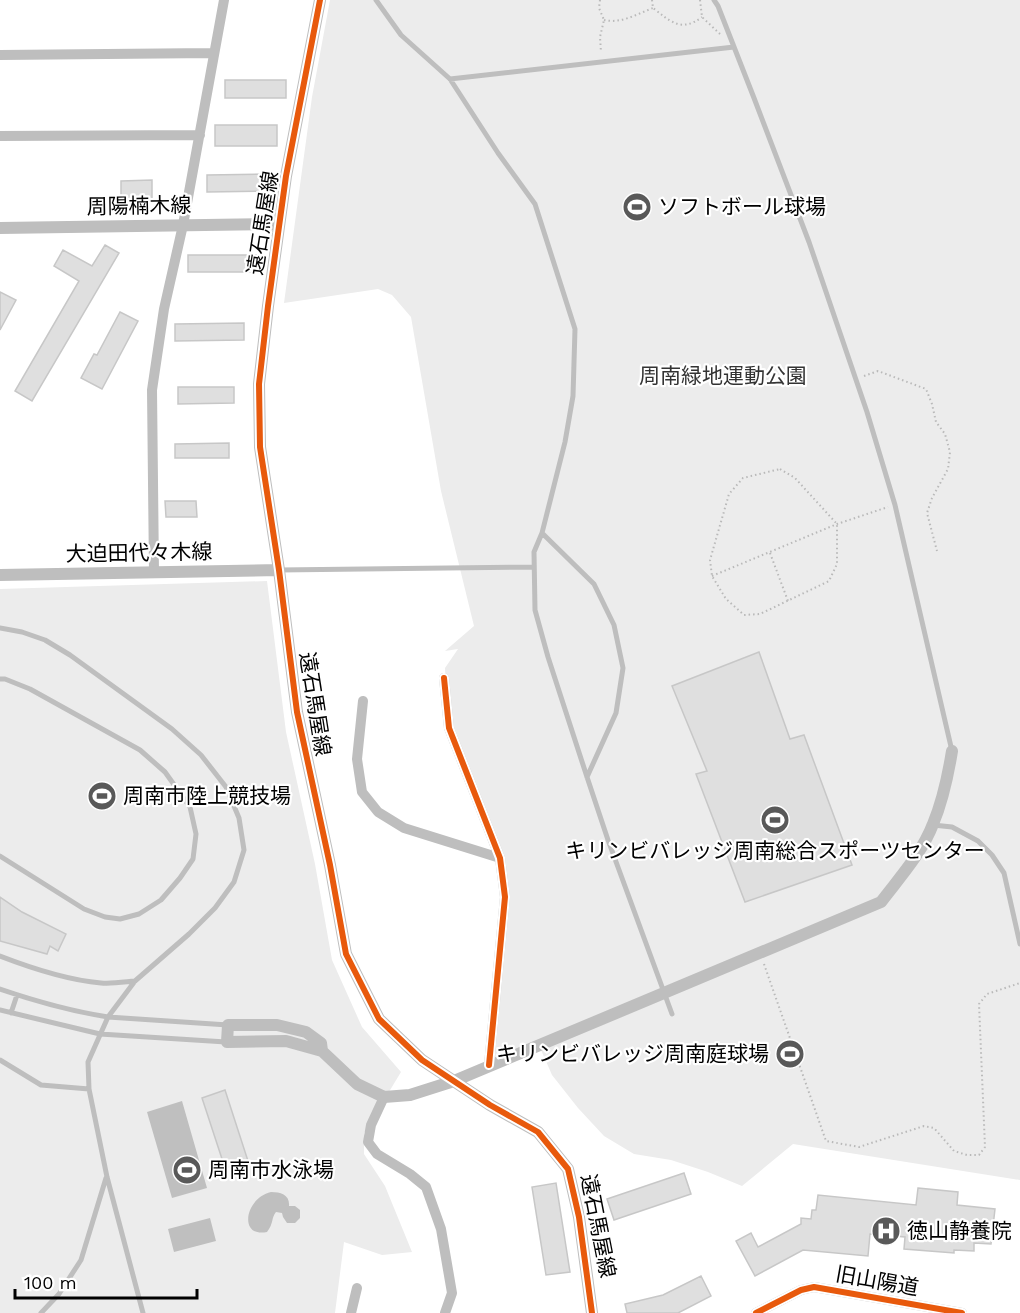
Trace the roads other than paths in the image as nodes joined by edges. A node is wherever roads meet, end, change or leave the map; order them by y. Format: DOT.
graph roads {
  1 [pos="224,0"];
  2 [pos="320,0"];
  3 [pos="376,0"];
  4 [pos="714,0"];
  5 [pos="734,47"];
  6 [pos="213,53"];
  7 [pos="0,55"];
  8 [pos="450,79"];
  9 [pos="200,135"];
  10 [pos="0,136"];
  11 [pos="279,224"];
  12 [pos="183,225"];
  13 [pos="0,228"];
  14 [pos="542,533"];
  15 [pos="534,567"];
  16 [pos="279,570"];
  17 [pos="154,573"];
  18 [pos="0,575"];
  19 [pos="0,628"];
  20 [pos="444,678"];
  21 [pos="0,679"];
  22 [pos="363,701"];
  23 [pos="952,751"];
  24 [pos="587,777"];
  25 [pos="933,825"];
  26 [pos="0,856"];
  27 [pos="500,858"];
  28 [pos="1020,944"];
  29 [pos="0,956"];
  30 [pos="135,981"];
  31 [pos="0,989"];
  32 [pos="664,994"];
  33 [pos="17,995"];
  34 [pos="0,1010"];
  35 [pos="11,1013"];
  36 [pos="672,1014"];
  37 [pos="108,1017"];
  38 [pos="228,1025"];
  39 [pos="100,1034"];
  40 [pos="226,1042"];
  41 [pos="322,1051"];
  42 [pos="0,1060"];
  43 [pos="489,1065"];
  44 [pos="454,1081"];
  45 [pos="89,1089"];
  46 [pos="384,1097"];
  47 [pos="107,1177"];
  48 [pos="357,1288"];
  49 [pos="41,1313"];
  50 [pos="143,1313"];
  51 [pos="351,1313"];
  52 [pos="445,1313"];
  53 [pos="592,1313"];
  54 [pos="756,1313"];
  55 [pos="962,1313"];
  1 -- 6 [label="street"];
  2 -- 11 [label="street, 遠石馬屋線"];
  3 -- 8 [label="lane"];
  4 -- 5 [label="lane"];
  5 -- 8 [label="lane"];
  5 -- 23 [label="lane"];
  6 -- 7 [label="street"];
  6 -- 9 [label="street"];
  8 -- 14 [label="lane"];
  9 -- 10 [label="street"];
  9 -- 12 [label="street"];
  11 -- 12 [label="street, 周陽楠木線"];
  11 -- 16 [label="street, 遠石馬屋線"];
  12 -- 13 [label="street, 周陽楠木線"];
  12 -- 17 [label="street"];
  14 -- 15 [label="lane"];
  14 -- 24 [label="lane"];
  15 -- 16 [label="lane"];
  15 -- 24 [label="lane"];
  16 -- 17 [label="street, 大迫田代々木線"];
  16 -- 44 [label="street, 遠石馬屋線"];
  17 -- 18 [label="street, 大迫田代々木線"];
  19 -- 30 [label="lane"];
  20 -- 27 [label="street"];
  21 -- 26 [label="lane"];
  22 -- 27 [label="street"];
  23 -- 25 [label="street"];
  24 -- 32 [label="lane"];
  25 -- 28 [label="lane"];
  25 -- 32 [label="street"];
  27 -- 43 [label="street"];
  29 -- 30 [label="lane"];
  30 -- 37 [label="lane"];
  31 -- 33 [label="lane"];
  32 -- 36 [label="lane"];
  32 -- 43 [label="street"];
  33 -- 35 [label="lane"];
  33 -- 37 [label="lane"];
  34 -- 35 [label="lane"];
  35 -- 39 [label="lane"];
  37 -- 38 [label="lane"];
  37 -- 39 [label="lane"];
  38 -- 40 [label="street"];
  38 -- 41 [label="street"];
  39 -- 40 [label="lane"];
  39 -- 45 [label="lane"];
  40 -- 41 [label="street"];
  41 -- 46 [label="street"];
  42 -- 45 [label="lane"];
  43 -- 44 [label="street"];
  44 -- 46 [label="street"];
  44 -- 53 [label="street, 遠石馬屋線"];
  45 -- 47 [label="lane"];
  46 -- 52 [label="street"];
  47 -- 49 [label="lane"];
  47 -- 50 [label="lane"];
  48 -- 51 [label="street"];
  54 -- 55 [label="street, 旧山陽道"];
}
